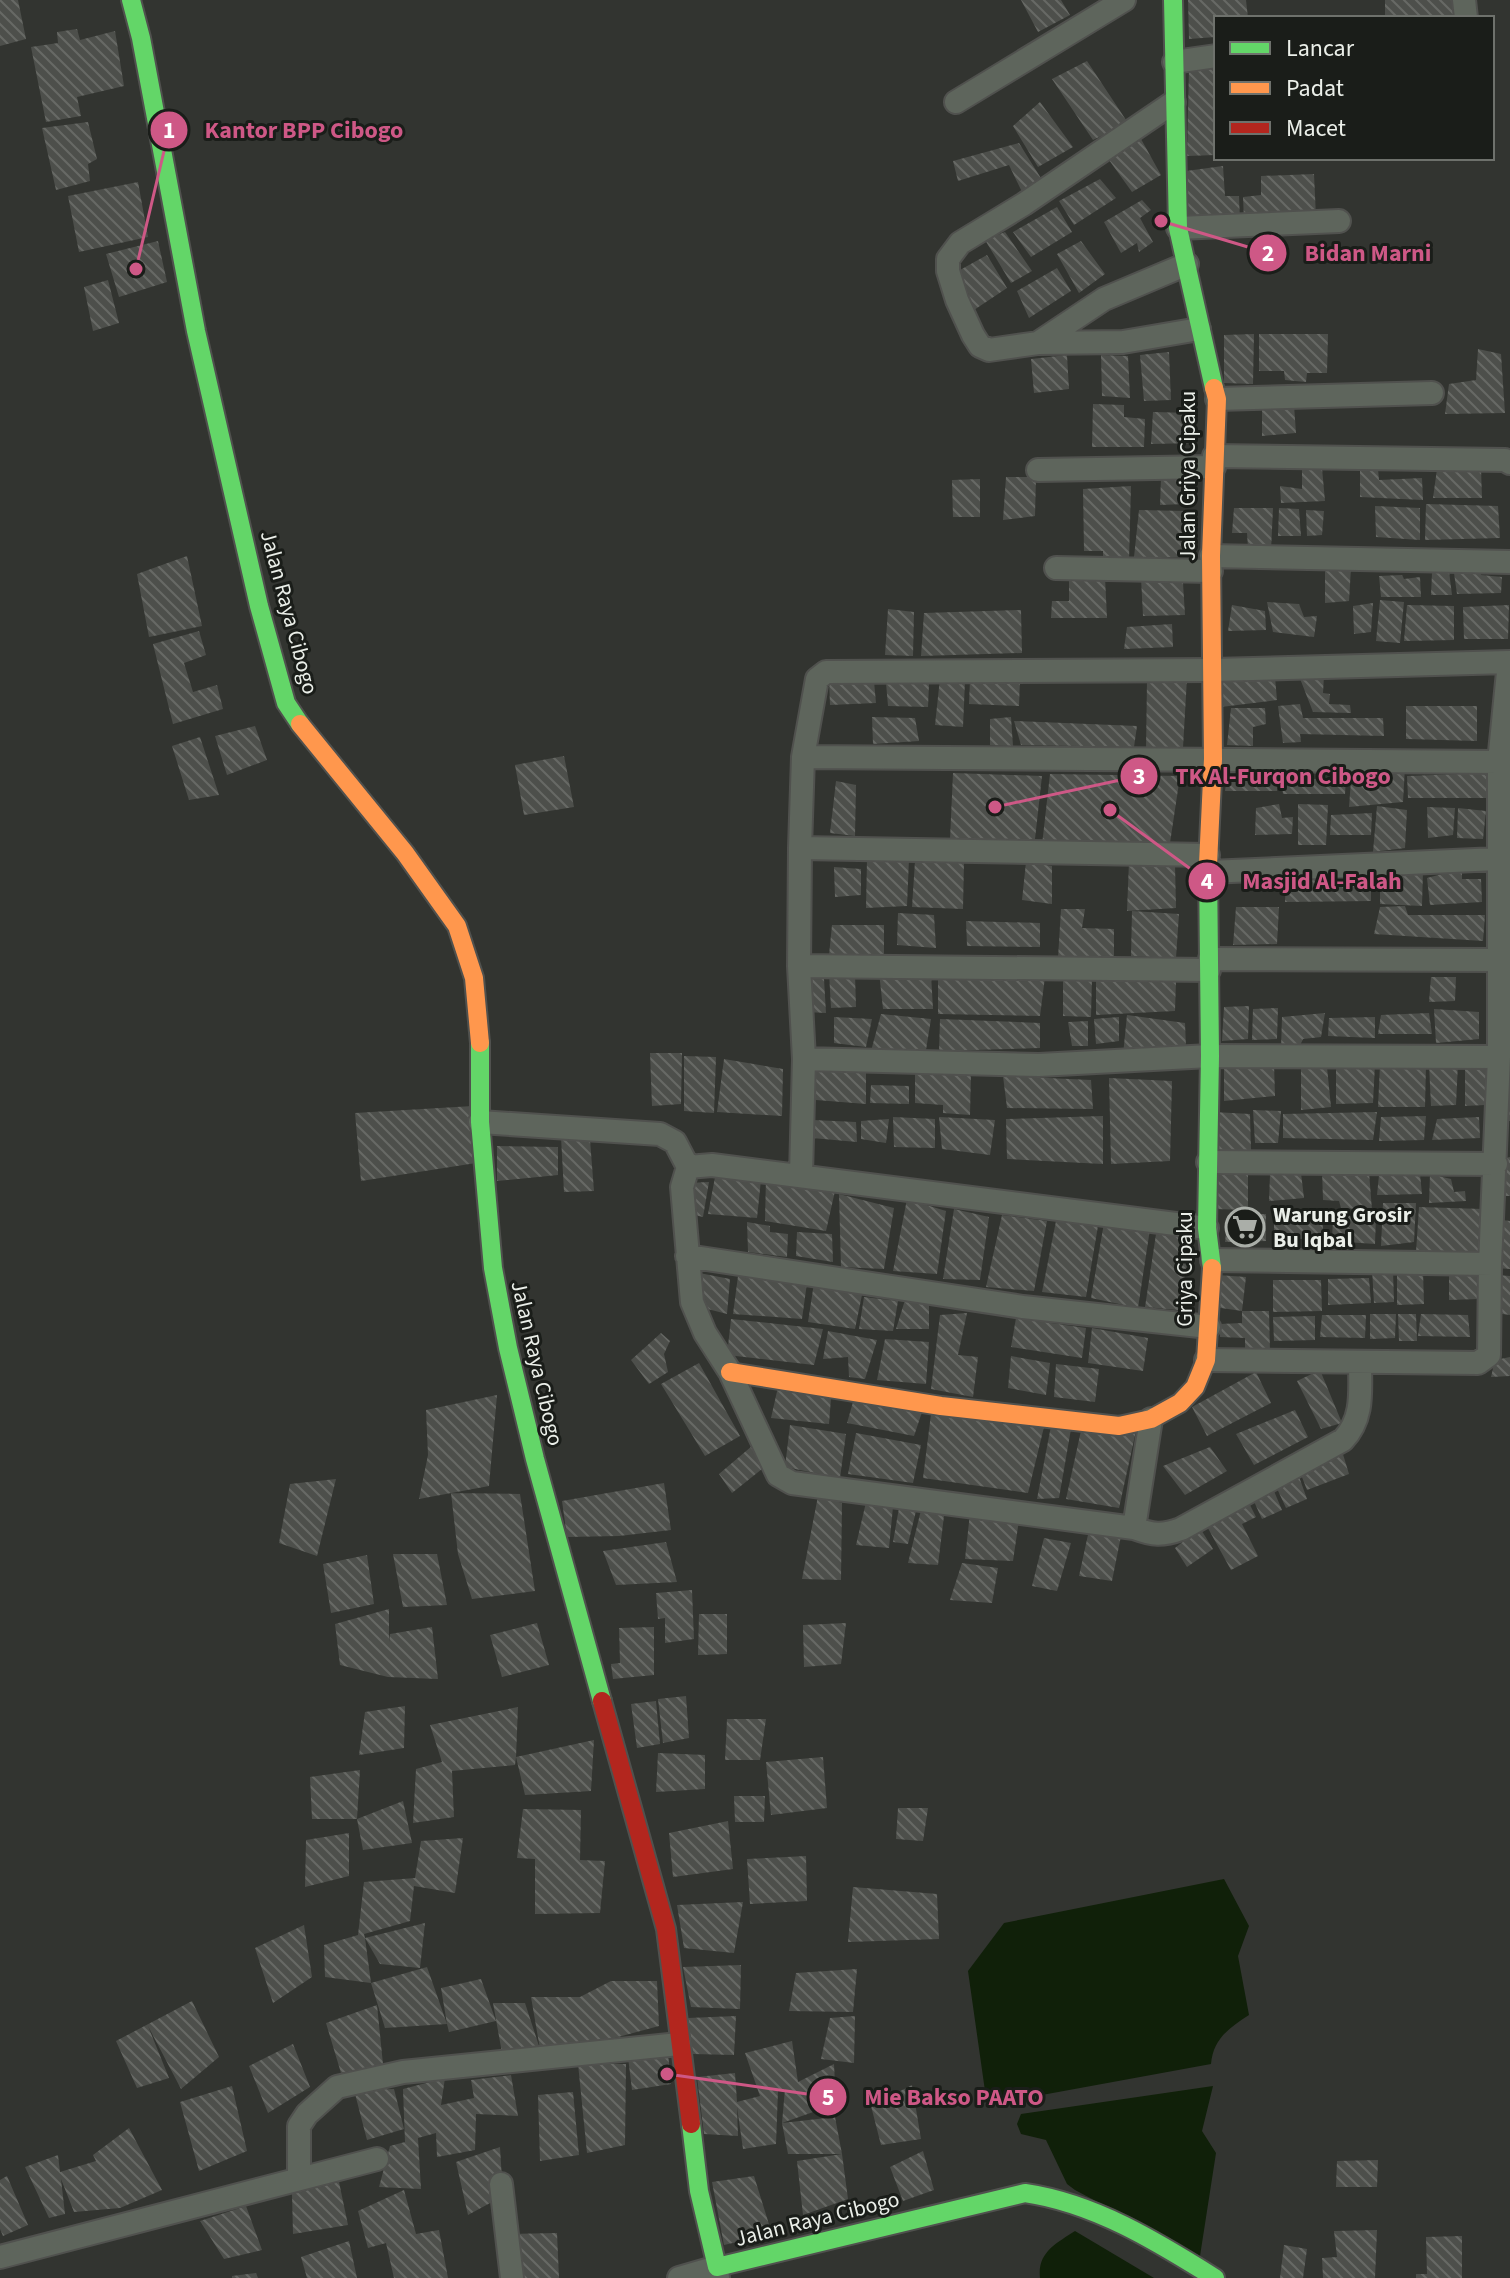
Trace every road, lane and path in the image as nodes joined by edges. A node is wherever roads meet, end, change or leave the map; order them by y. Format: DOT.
graph roads {
  1 [pos="131,0"];
  2 [pos="1124,0"];
  3 [pos="1173,0"];
  4 [pos="1214,56"];
  5 [pos="1174,62"];
  6 [pos="956,102"];
  7 [pos="1174,102"];
  8 [pos="1339,221"];
  9 [pos="1178,228"];
  10 [pos="1187,264"];
  11 [pos="1199,329"];
  12 [pos="1038,343"];
  13 [pos="1432,393"];
  14 [pos="1217,399"];
  15 [pos="1214,462"];
  16 [pos="1510,463"];
  17 [pos="1038,470"];
  18 [pos="1510,562"];
  19 [pos="1211,563"];
  20 [pos="1056,568"];
  21 [pos="1510,660"];
  22 [pos="1213,670"];
  23 [pos="803,757"];
  24 [pos="1213,759"];
  25 [pos="1499,762"];
  26 [pos="1209,812"];
  27 [pos="800,848"];
  28 [pos="1497,859"];
  29 [pos="1208,864"];
  30 [pos="1499,960"];
  31 [pos="1209,965"];
  32 [pos="799,966"];
  33 [pos="1210,1056"];
  34 [pos="1499,1057"];
  35 [pos="804,1059"];
  36 [pos="480,1122"];
  37 [pos="1208,1162"];
  38 [pos="1496,1164"];
  39 [pos="688,1167"];
  40 [pos="801,1175"];
  41 [pos="1207,1228"];
  42 [pos="687,1256"];
  43 [pos="1212,1260"];
  44 [pos="1490,1264"];
  45 [pos="1209,1327"];
  46 [pos="1206,1360"];
  47 [pos="1360,1363"];
  48 [pos="730,1372"];
  49 [pos="1151,1419"];
  50 [pos="1134,1528"];
  51 [pos="679,2044"];
  52 [pos="377,2159"];
  53 [pos="299,2179"];
  54 [pos="501,2184"];
  55 [pos="4,2259"];
  56 [pos="717,2272"];
  57 [pos="512,2278"];
  58 [pos="679,2278"];
  59 [pos="1215,2278"];
  1 -- 36 [label="street, Jalan Raya Cibogo"];
  2 -- 6 [label="street"];
  3 -- 5 [label="street, Jalan Griya Cipaku"];
  4 -- 5 [label="street"];
  5 -- 7 [label="street, Jalan Griya Cipaku"];
  7 -- 9 [label="street, Jalan Griya Cipaku"];
  7 -- 12 [label="street"];
  8 -- 9 [label="street"];
  9 -- 10 [label="street, Jalan Griya Cipaku"];
  10 -- 11 [label="street, Jalan Griya Cipaku"];
  10 -- 12 [label="street"];
  11 -- 12 [label="street"];
  11 -- 14 [label="street, Jalan Griya Cipaku"];
  13 -- 14 [label="street"];
  14 -- 15 [label="street, Jalan Griya Cipaku"];
  15 -- 16 [label="street"];
  15 -- 17 [label="street"];
  15 -- 19 [label="street, Jalan Griya Cipaku"];
  18 -- 19 [label="street"];
  19 -- 20 [label="street"];
  19 -- 22 [label="street, Jalan Griya Cipaku"];
  21 -- 22 [label="street"];
  21 -- 25 [label="street"];
  22 -- 23 [label="street"];
  22 -- 24 [label="street, Jalan Griya Cipaku"];
  23 -- 24 [label="street"];
  23 -- 27 [label="street"];
  24 -- 25 [label="street"];
  24 -- 26 [label="street, Jalan Griya Cipaku"];
  25 -- 28 [label="street"];
  26 -- 29 [label="street, Griya Cipaku"];
  27 -- 29 [label="street"];
  27 -- 32 [label="street"];
  28 -- 29 [label="street"];
  28 -- 30 [label="street"];
  29 -- 31 [label="street, Griya Cipaku"];
  30 -- 31 [label="street"];
  30 -- 34 [label="street"];
  31 -- 32 [label="street"];
  31 -- 33 [label="street, Griya Cipaku"];
  32 -- 35 [label="street"];
  33 -- 34 [label="street"];
  33 -- 35 [label="street"];
  33 -- 37 [label="street, Griya Cipaku"];
  34 -- 38 [label="street"];
  35 -- 40 [label="street"];
  36 -- 39 [label="street"];
  36 -- 51 [label="street, Jalan Raya Cibogo"];
  37 -- 38 [label="street"];
  37 -- 41 [label="street, Griya Cipaku"];
  38 -- 44 [label="street"];
  39 -- 40 [label="street"];
  39 -- 42 [label="street"];
  40 -- 41 [label="street"];
  41 -- 43 [label="street, Griya Cipaku"];
  42 -- 45 [label="street"];
  42 -- 48 [label="street"];
  43 -- 44 [label="street"];
  43 -- 45 [label="street, Griya Cipaku"];
  44 -- 47 [label="street"];
  45 -- 46 [label="street, Griya Cipaku"];
  46 -- 47 [label="street"];
  46 -- 49 [label="street, Griya Cipaku"];
  47 -- 50 [label="street"];
  48 -- 49 [label="street, Griya Cipaku"];
  48 -- 50 [label="street"];
  49 -- 50 [label="street"];
  51 -- 53 [label="street"];
  51 -- 56 [label="street, Jalan Raya Cibogo"];
  52 -- 53 [label="street"];
  53 -- 55 [label="street"];
  54 -- 57 [label="street"];
  56 -- 58 [label="street"];
  56 -- 59 [label="street, Jalan Raya Cibogo"];
}
